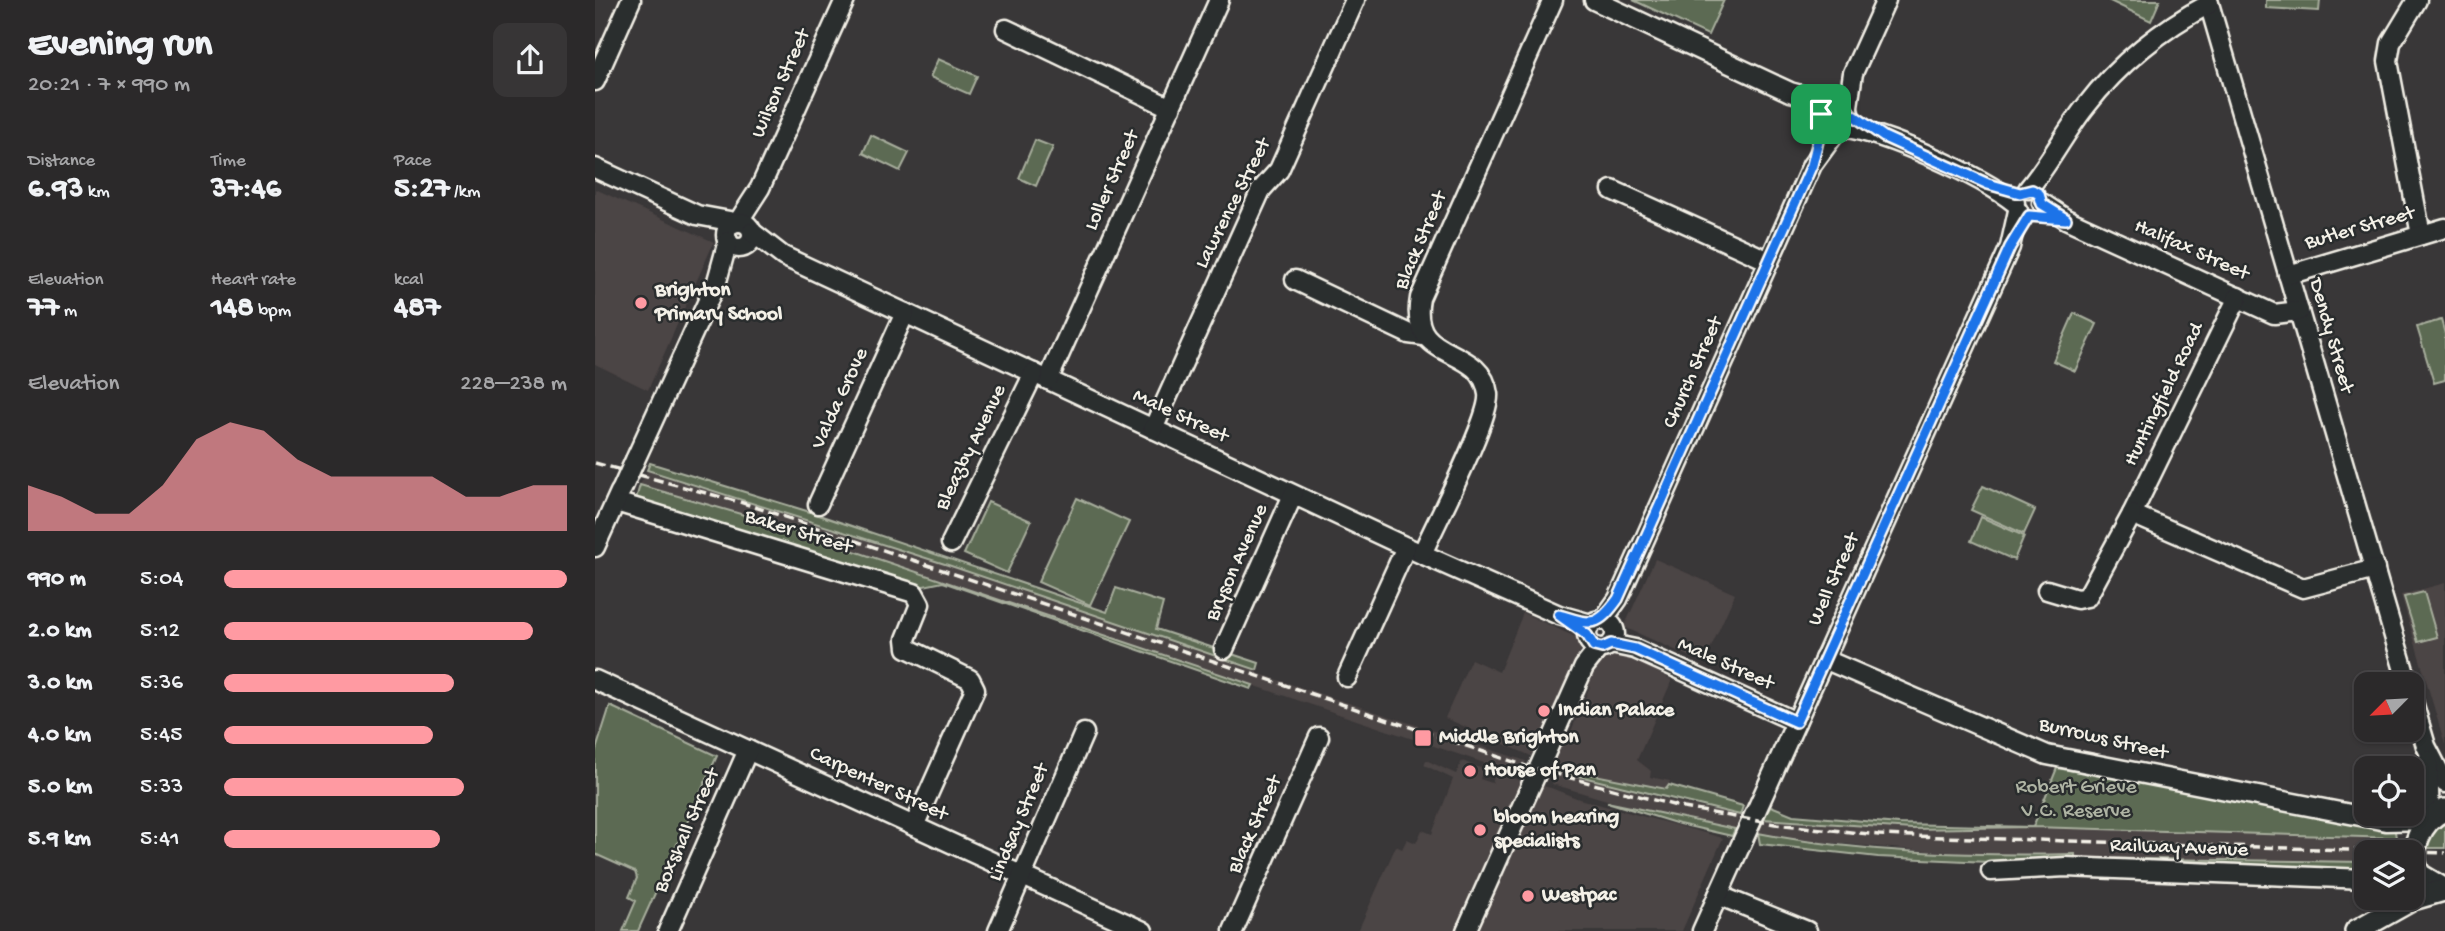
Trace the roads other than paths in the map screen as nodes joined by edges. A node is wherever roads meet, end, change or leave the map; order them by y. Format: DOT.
graph roads {
  1 [pos="631,0"];
  2 [pos="845,0"];
  3 [pos="1219,0"];
  4 [pos="1355,0"];
  5 [pos="1553,0"];
  6 [pos="1594,0"];
  7 [pos="1886,0"];
  8 [pos="2417,0"];
  9 [pos="2209,2"];
  10 [pos="1006,29"];
  11 [pos="595,81"];
  12 [pos="1171,108"];
  13 [pos="1835,114"];
  14 [pos="595,168"];
  15 [pos="1612,190"];
  16 [pos="2029,203"];
  17 [pos="2445,228"];
  18 [pos="739,235"];
  19 [pos="2421,235"];
  20 [pos="1769,261"];
  21 [pos="2288,275"];
  22 [pos="1295,281"];
  23 [pos="2238,297"];
  24 [pos="2299,311"];
  25 [pos="905,313"];
  26 [pos="1424,336"];
  27 [pos="1041,377"];
  28 [pos="1153,429"];
  29 [pos="1293,495"];
  30 [pos="619,496"];
  31 [pos="818,504"];
  32 [pos="2132,514"];
  33 [pos="951,543"];
  34 [pos="595,547"];
  35 [pos="1414,550"];
  36 [pos="2375,569"];
  37 [pos="2047,590"];
  38 [pos="1601,634"];
  39 [pos="1224,649"];
  40 [pos="1824,659"];
  41 [pos="2405,672"];
  42 [pos="1347,677"];
  43 [pos="595,680"];
  44 [pos="1796,722"];
  45 [pos="1084,733"];
  46 [pos="1319,737"];
  47 [pos="2424,739"];
  48 [pos="2426,746"];
  49 [pos="748,750"];
  50 [pos="2445,782"];
  51 [pos="2354,815"];
  52 [pos="2434,816"];
  53 [pos="914,826"];
  54 [pos="2394,826"];
  55 [pos="2407,840"];
  56 [pos="2424,840"];
  57 [pos="1991,871"];
  58 [pos="1022,876"];
  59 [pos="2424,878"];
  60 [pos="2354,879"];
  61 [pos="2445,890"];
  62 [pos="2424,894"];
  63 [pos="1718,895"];
  64 [pos="2385,910"];
  65 [pos="2364,925"];
  66 [pos="668,931"];
  67 [pos="997,931"];
  68 [pos="1143,931"];
  69 [pos="1233,931"];
  70 [pos="1466,931"];
  71 [pos="1702,931"];
  72 [pos="1807,931"];
  1 -- 11 [label="street"];
  2 -- 18 [label="street, Wilson Street"];
  3 -- 12 [label="street, Loller Street"];
  4 -- 28 [label="street, Lawrence Street"];
  5 -- 26 [label="street, Black Street"];
  6 -- 13 [label="street, Halifax Street"];
  7 -- 13 [label="street, Church Street"];
  8 -- 19 [label="street"];
  9 -- 16 [label="street, Well Street"];
  9 -- 21 [label="street, Dendy Street"];
  10 -- 12 [label="street"];
  12 -- 27 [label="street, Loller Street"];
  13 -- 16 [label="street, Halifax Street"];
  13 -- 20 [label="street, Church Street"];
  14 -- 18 [label="street, Male Street"];
  15 -- 20 [label="street"];
  16 -- 23 [label="street, Halifax Street"];
  16 -- 40 [label="street, Well Street"];
  17 -- 19 [label="street, Butler Street"];
  18 -- 25 [label="street, Male Street"];
  18 -- 30 [label="street, Wilson Street, bridge"];
  19 -- 21 [label="street, Butler Street"];
  20 -- 38 [label="street, Church Street"];
  21 -- 24 [label="street, Dendy Street"];
  22 -- 26 [label="street"];
  23 -- 24 [label="street, Halifax Street"];
  23 -- 32 [label="street, Huntingfield Road"];
  24 -- 36 [label="street, Dendy Street"];
  25 -- 27 [label="street, Male Street"];
  25 -- 31 [label="street, Valda Grove"];
  26 -- 35 [label="street"];
  27 -- 28 [label="street, Male Street"];
  27 -- 33 [label="street, Bleazby Avenue"];
  28 -- 29 [label="street, Male Street"];
  29 -- 35 [label="street, Male Street"];
  29 -- 39 [label="street, Bryson Avenue"];
  30 -- 34 [label="street, Wilson Street"];
  30 -- 53 [label="street, Baker Street"];
  32 -- 36 [label="street"];
  32 -- 37 [label="street, Huntingfield Road"];
  35 -- 38 [label="street, Male Street"];
  35 -- 42 [label="street"];
  36 -- 41 [label="street, Dendy Street"];
  38 -- 44 [label="street, Male Street"];
  38 -- 70 [label="street, Church Street"];
  40 -- 44 [label="street, Well Street"];
  40 -- 51 [label="street, Burrows Street"];
  43 -- 49 [label="street, Carpenter Street"];
  44 -- 63 [label="street, Well Street"];
  45 -- 58 [label="street, Lindsay Street"];
  46 -- 69 [label="street, Black Street"];
  47 -- 48 [label="street"];
  48 -- 50 [label="street"];
  48 -- 52 [label="street"];
  49 -- 53 [label="street, Carpenter Street"];
  49 -- 66 [label="street, Boxshall Street"];
  52 -- 56 [label="main road"];
  53 -- 58 [label="street, Carpenter Street"];
  54 -- 55 [label="street"];
  57 -- 60 [label="street, Railway Avenue"];
  58 -- 67 [label="street, Lindsay Street"];
  58 -- 68 [label="street, Carpenter Street"];
  59 -- 61 [label="main road"];
  61 -- 62 [label="main road"];
  63 -- 71 [label="street, Well Street"];
  63 -- 72 [label="street"];
  64 -- 65 [label="main road"];
}
